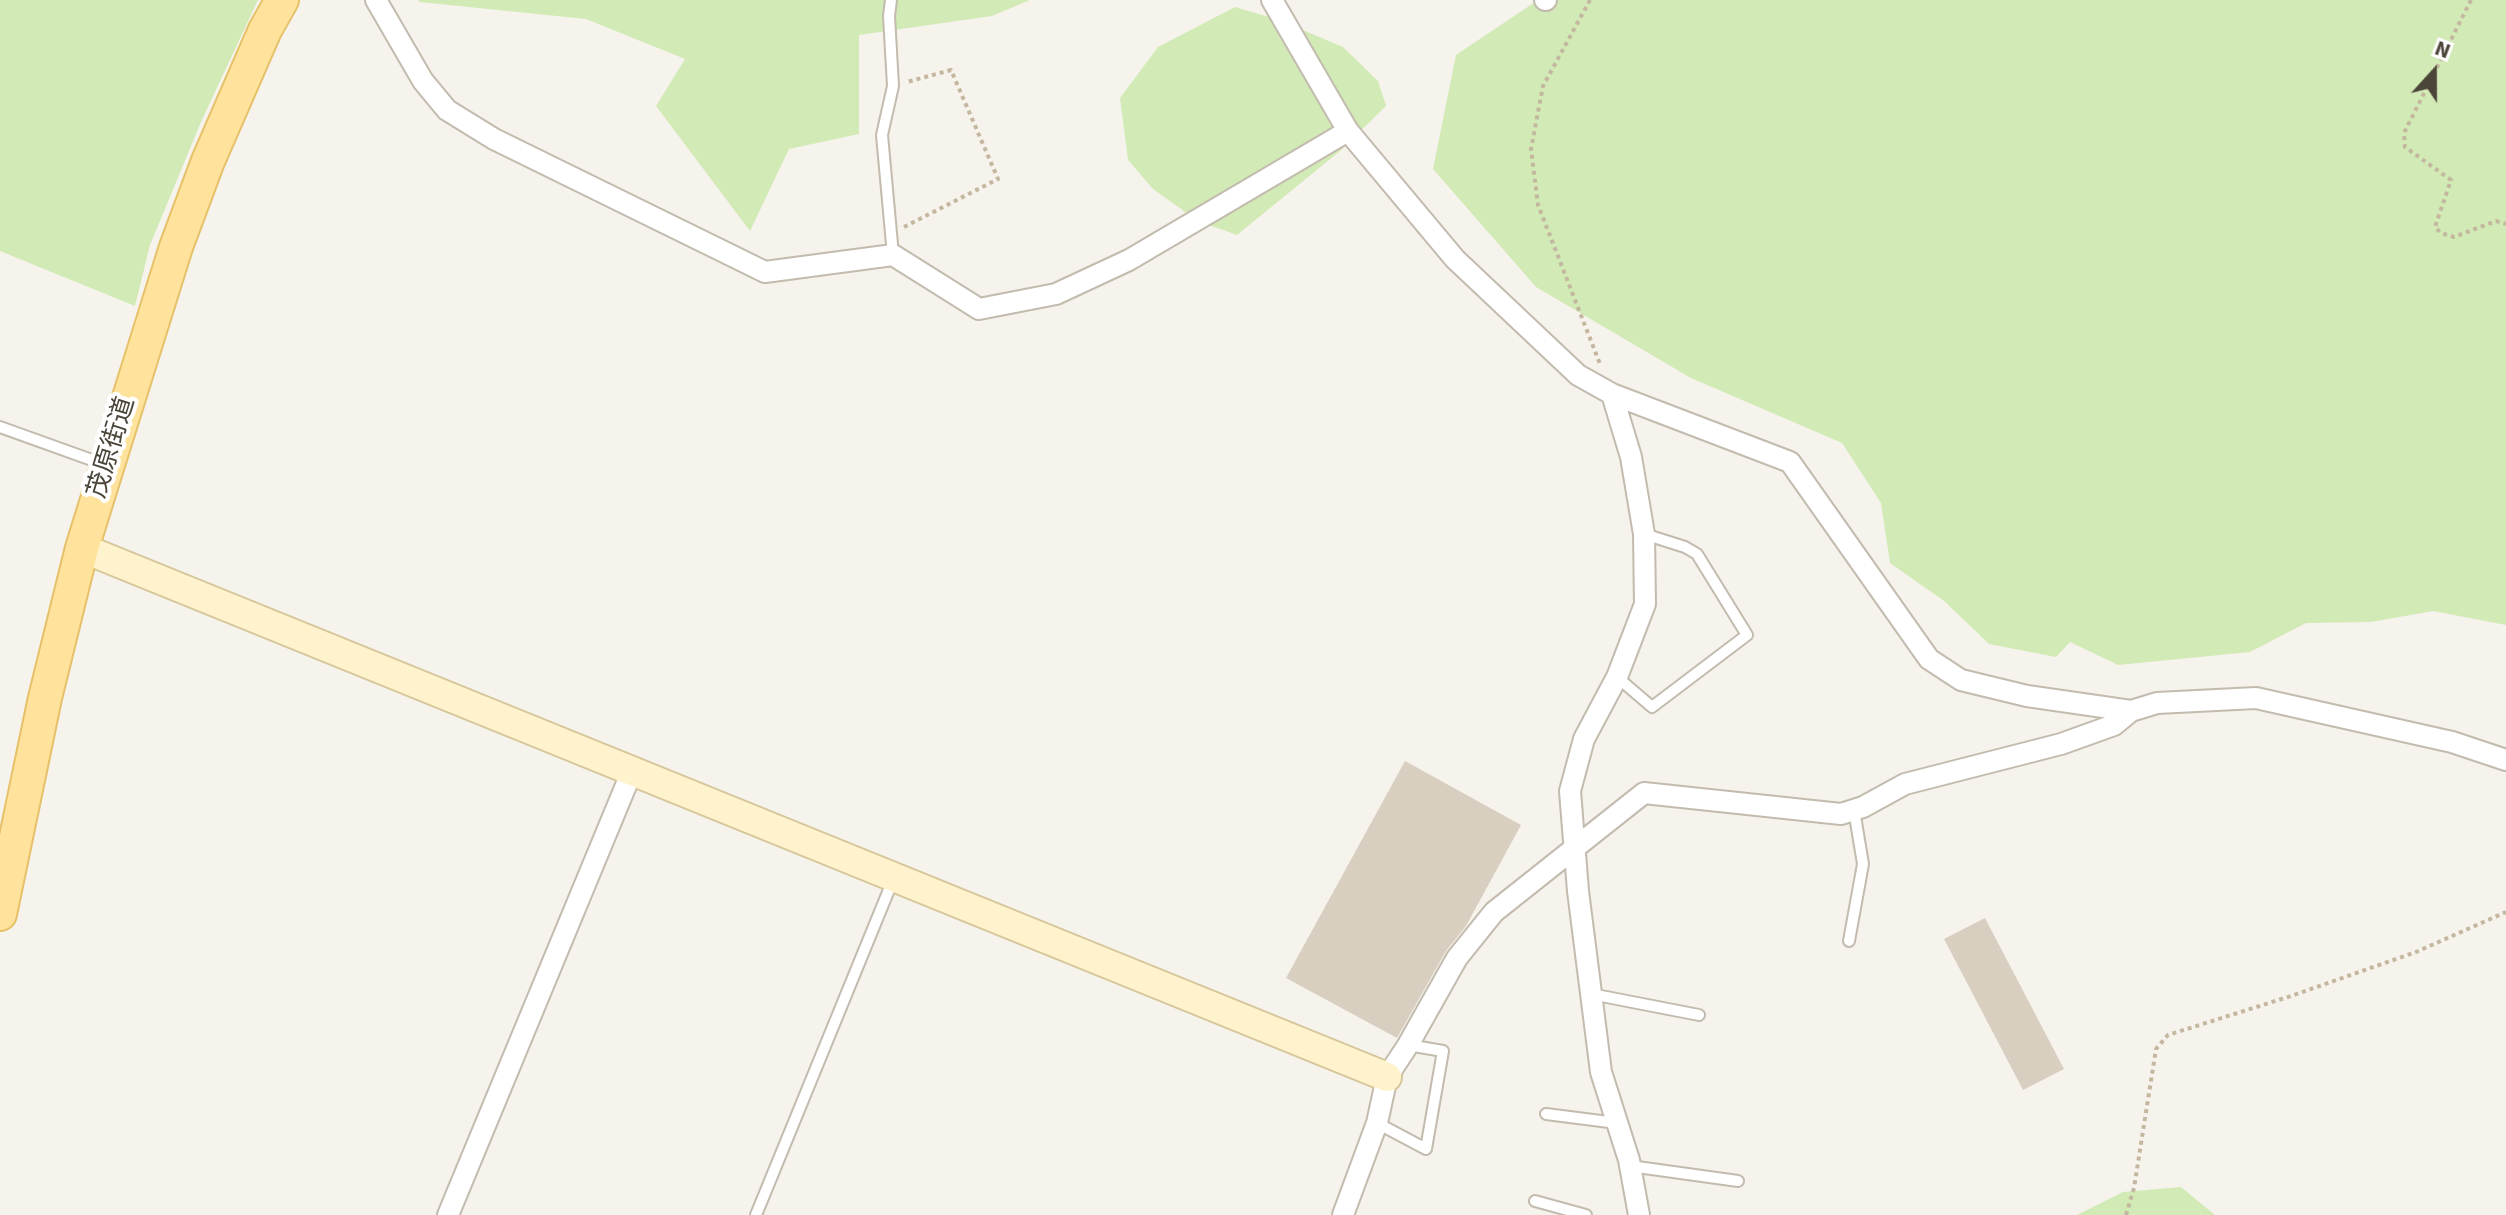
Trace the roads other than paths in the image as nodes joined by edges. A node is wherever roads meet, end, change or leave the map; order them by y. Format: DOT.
graph roads {
  1 [pos="282,0"];
  2 [pos="376,0"];
  3 [pos="891,0"];
  4 [pos="1272,0"];
  5 [pos="1348,131"];
  6 [pos="893,255"];
  7 [pos="1612,394"];
  8 [pos="0,427"];
  9 [pos="108,466"];
  10 [pos="1644,534"];
  11 [pos="82,548"];
  12 [pos="1617,677"];
  13 [pos="2131,711"];
  14 [pos="2506,760"];
  15 [pos="632,771"];
  16 [pos="1854,810"];
  17 [pos="1574,848"];
  18 [pos="894,877"];
  19 [pos="0,914"];
  20 [pos="1849,941"];
  21 [pos="1591,994"];
  22 [pos="1699,1015"];
  23 [pos="1408,1045"];
  24 [pos="1387,1077"];
  25 [pos="1546,1114"];
  26 [pos="1377,1123"];
  27 [pos="1617,1123"];
  28 [pos="1630,1166"];
  29 [pos="1738,1181"];
  30 [pos="1535,1201"];
  31 [pos="448,1215"];
  32 [pos="756,1215"];
  33 [pos="1343,1215"];
  34 [pos="1586,1215"];
  35 [pos="1639,1215"];
  1 -- 9 [label="main road, 茂原街道"];
  2 -- 6 [label="street"];
  3 -- 6 [label="lane"];
  4 -- 5 [label="street"];
  5 -- 6 [label="street"];
  5 -- 7 [label="street"];
  7 -- 10 [label="street"];
  7 -- 13 [label="street"];
  8 -- 9 [label="lane"];
  9 -- 11 [label="main road, 茂原街道"];
  10 -- 12 [label="street"];
  10 -- 12 [label="lane"];
  11 -- 15 [label="street"];
  11 -- 19 [label="main road, 茂原街道"];
  12 -- 17 [label="street"];
  13 -- 14 [label="street"];
  13 -- 16 [label="street"];
  15 -- 18 [label="street"];
  15 -- 31 [label="street"];
  16 -- 17 [label="street"];
  16 -- 20 [label="lane"];
  17 -- 21 [label="street"];
  17 -- 23 [label="street"];
  18 -- 24 [label="street"];
  18 -- 32 [label="lane"];
  21 -- 22 [label="lane"];
  21 -- 27 [label="street"];
  23 -- 24 [label="street"];
  23 -- 26 [label="lane"];
  24 -- 26 [label="street"];
  25 -- 27 [label="lane"];
  26 -- 33 [label="street"];
  27 -- 28 [label="street"];
  28 -- 29 [label="lane"];
  28 -- 35 [label="street"];
  30 -- 34 [label="lane"];
}
